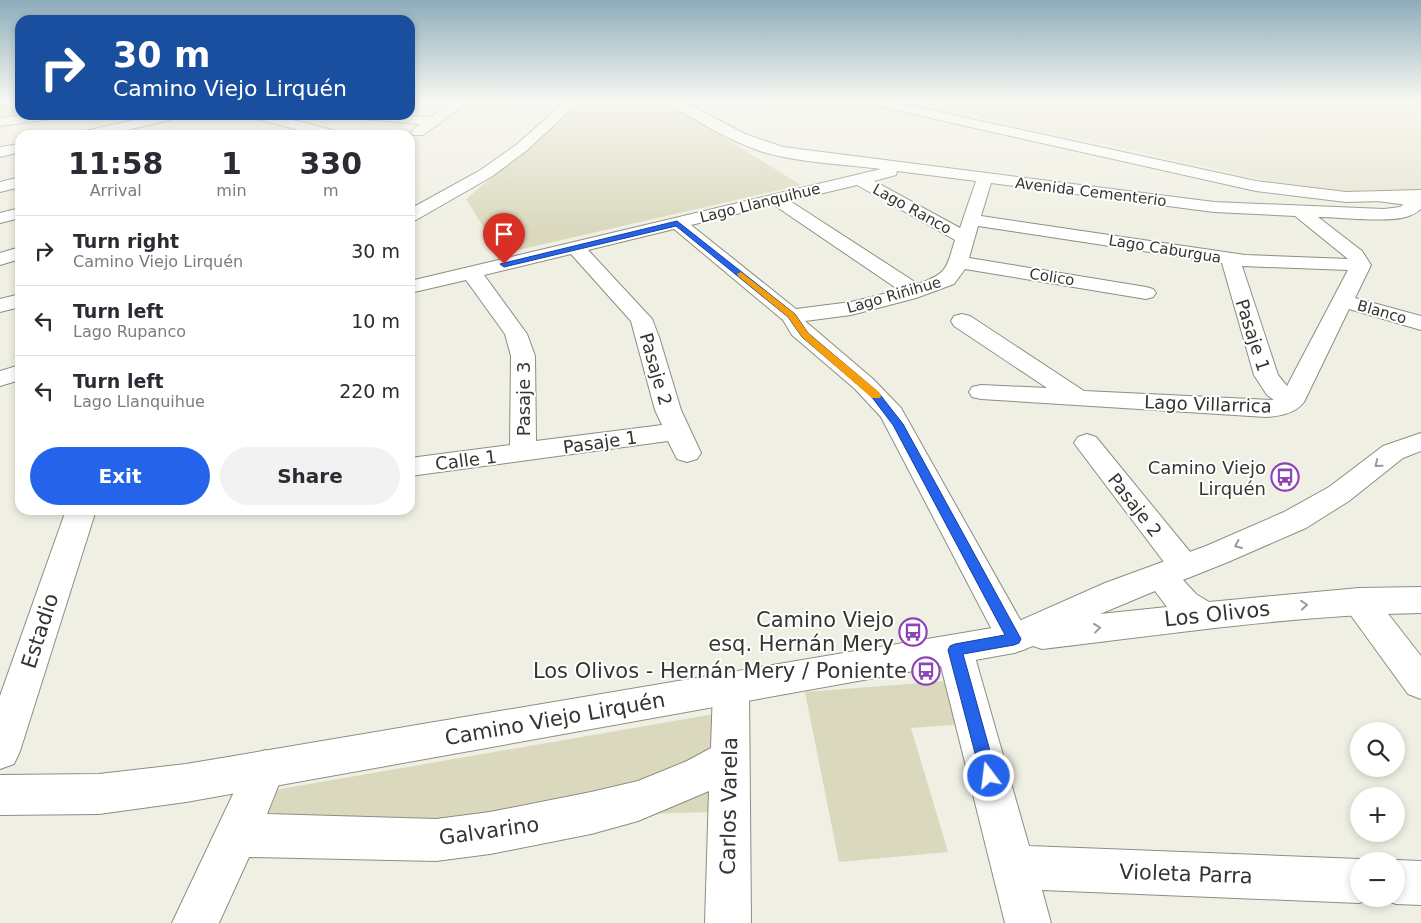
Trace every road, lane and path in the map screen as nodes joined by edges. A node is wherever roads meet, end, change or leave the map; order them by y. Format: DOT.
graph roads {
  1 [pos="525,143"];
  2 [pos="754,143"];
  3 [pos="1061,143"];
  4 [pos="761,146"];
  5 [pos="15,149"];
  6 [pos="0,152"];
  7 [pos="906,168"];
  8 [pos="801,170"];
  9 [pos="985,178"];
  10 [pos="860,179"];
  11 [pos="15,183"];
  12 [pos="0,187"];
  13 [pos="456,192"];
  14 [pos="415,196"];
  15 [pos="776,199"];
  16 [pos="1420,200"];
  17 [pos="1301,212"];
  18 [pos="415,213"];
  19 [pos="15,214"];
  20 [pos="0,218"];
  21 [pos="677,223"];
  22 [pos="968,229"];
  23 [pos="576,248"];
  24 [pos="15,254"];
  25 [pos="0,259"];
  26 [pos="1230,259"];
  27 [pos="958,262"];
  28 [pos="1361,265"];
  29 [pos="471,272"];
  30 [pos="415,286"];
  31 [pos="915,291"];
  32 [pos="1146,293"];
  33 [pos="1343,301"];
  34 [pos="15,302"];
  35 [pos="0,306"];
  36 [pos="791,316"];
  37 [pos="962,321"];
  38 [pos="1421,323"];
  39 [pos="15,374"];
  40 [pos="0,379"];
  41 [pos="981,392"];
  42 [pos="1076,397"];
  43 [pos="1290,402"];
  44 [pos="682,442"];
  45 [pos="1421,442"];
  46 [pos="1087,443"];
  47 [pos="523,452"];
  48 [pos="415,466"];
  49 [pos="79,515"];
  50 [pos="1174,570"];
  51 [pos="1421,600"];
  52 [pos="1359,601"];
  53 [pos="1203,615"];
  54 [pos="1014,639"];
  55 [pos="955,650"];
  56 [pos="1421,683"];
  57 [pos="731,689"];
  58 [pos="0,751"];
  59 [pos="730,758"];
  60 [pos="265,769"];
  61 [pos="0,795"];
  62 [pos="237,836"];
  63 [pos="1014,867"];
  64 [pos="1350,881"];
  65 [pos="1405,882"];
  66 [pos="1421,883"];
  67 [pos="195,923"];
  68 [pos="728,923"];
  69 [pos="1028,923"];
  1 -- 13 [label="street"];
  2 -- 4 [label="street, Avenida Cementerio"];
  3 -- 16 [label="street"];
  4 -- 7 [label="street, Avenida Cementerio"];
  4 -- 8 [label="street, Avenida Cementerio"];
  5 -- 6 [label="street"];
  7 -- 9 [label="street, Avenida Cementerio"];
  7 -- 10 [label="street, Lago Llanquihue"];
  9 -- 17 [label="street, Avenida Cementerio"];
  9 -- 22 [label="street, Lago Riñihue"];
  10 -- 15 [label="street, Lago Llanquihue"];
  10 -- 22 [label="street, Lago Ranco"];
  11 -- 12 [label="street"];
  13 -- 14 [label="street"];
  13 -- 18 [label="street"];
  15 -- 21 [label="street, Lago Llanquihue"];
  15 -- 31 [label="street"];
  16 -- 17 [label="street, Avenida Cementerio"];
  17 -- 28 [label="street"];
  19 -- 20 [label="street"];
  21 -- 23 [label="street, Lago Llanquihue"];
  21 -- 36 [label="street"];
  22 -- 26 [label="street, Lago Caburgua"];
  22 -- 27 [label="street, Lago Riñihue"];
  23 -- 29 [label="street, Lago Llanquihue"];
  23 -- 44 [label="street, Pasaje 2"];
  24 -- 25 [label="street"];
  26 -- 28 [label="street, Lago Caburgua"];
  26 -- 43 [label="street, Pasaje 1"];
  27 -- 31 [label="street, Lago Riñihue"];
  27 -- 32 [label="street, Colico"];
  28 -- 33 [label="street, Lago Villarrica"];
  29 -- 30 [label="street, Lago Llanquihue"];
  29 -- 47 [label="street, Pasaje 3"];
  31 -- 36 [label="street, Lago Riñihue"];
  33 -- 38 [label="street, Blanco"];
  33 -- 43 [label="street, Lago Villarrica"];
  34 -- 35 [label="street"];
  36 -- 54 [label="street"];
  37 -- 42 [label="street"];
  39 -- 40 [label="street"];
  41 -- 42 [label="street, Lago Villarrica"];
  42 -- 43 [label="street, Lago Villarrica"];
  44 -- 47 [label="street, Pasaje 1"];
  45 -- 50 [label="street, Camino Viejo Lirquén, one-way"];
  46 -- 50 [label="street, Pasaje 2"];
  47 -- 48 [label="street, Calle 1"];
  49 -- 58 [label="street, Estadio"];
  50 -- 53 [label="street, Pasaje 2"];
  50 -- 54 [label="street, Camino Viejo Lirquén"];
  51 -- 52 [label="street, Los Olivos"];
  53 -- 52 [label="street, Los Olivos, one-way"];
  52 -- 56 [label="street"];
  54 -- 53 [label="street, Los Olivos, one-way"];
  54 -- 55 [label="street, Camino Viejo Lirquén"];
  55 -- 57 [label="street, Camino Viejo Lirquén"];
  55 -- 63 [label="street"];
  57 -- 59 [label="street, Carlos Varela"];
  57 -- 60 [label="street, Camino Viejo Lirquén"];
  59 -- 62 [label="street, Galvarino"];
  59 -- 68 [label="street, Carlos Varela"];
  60 -- 61 [label="street, Camino Viejo Lirquén"];
  60 -- 62 [label="street"];
  62 -- 67 [label="street"];
  63 -- 64 [label="street, Violeta Parra"];
  63 -- 69 [label="street"];
  65 -- 66 [label="street"];
}
